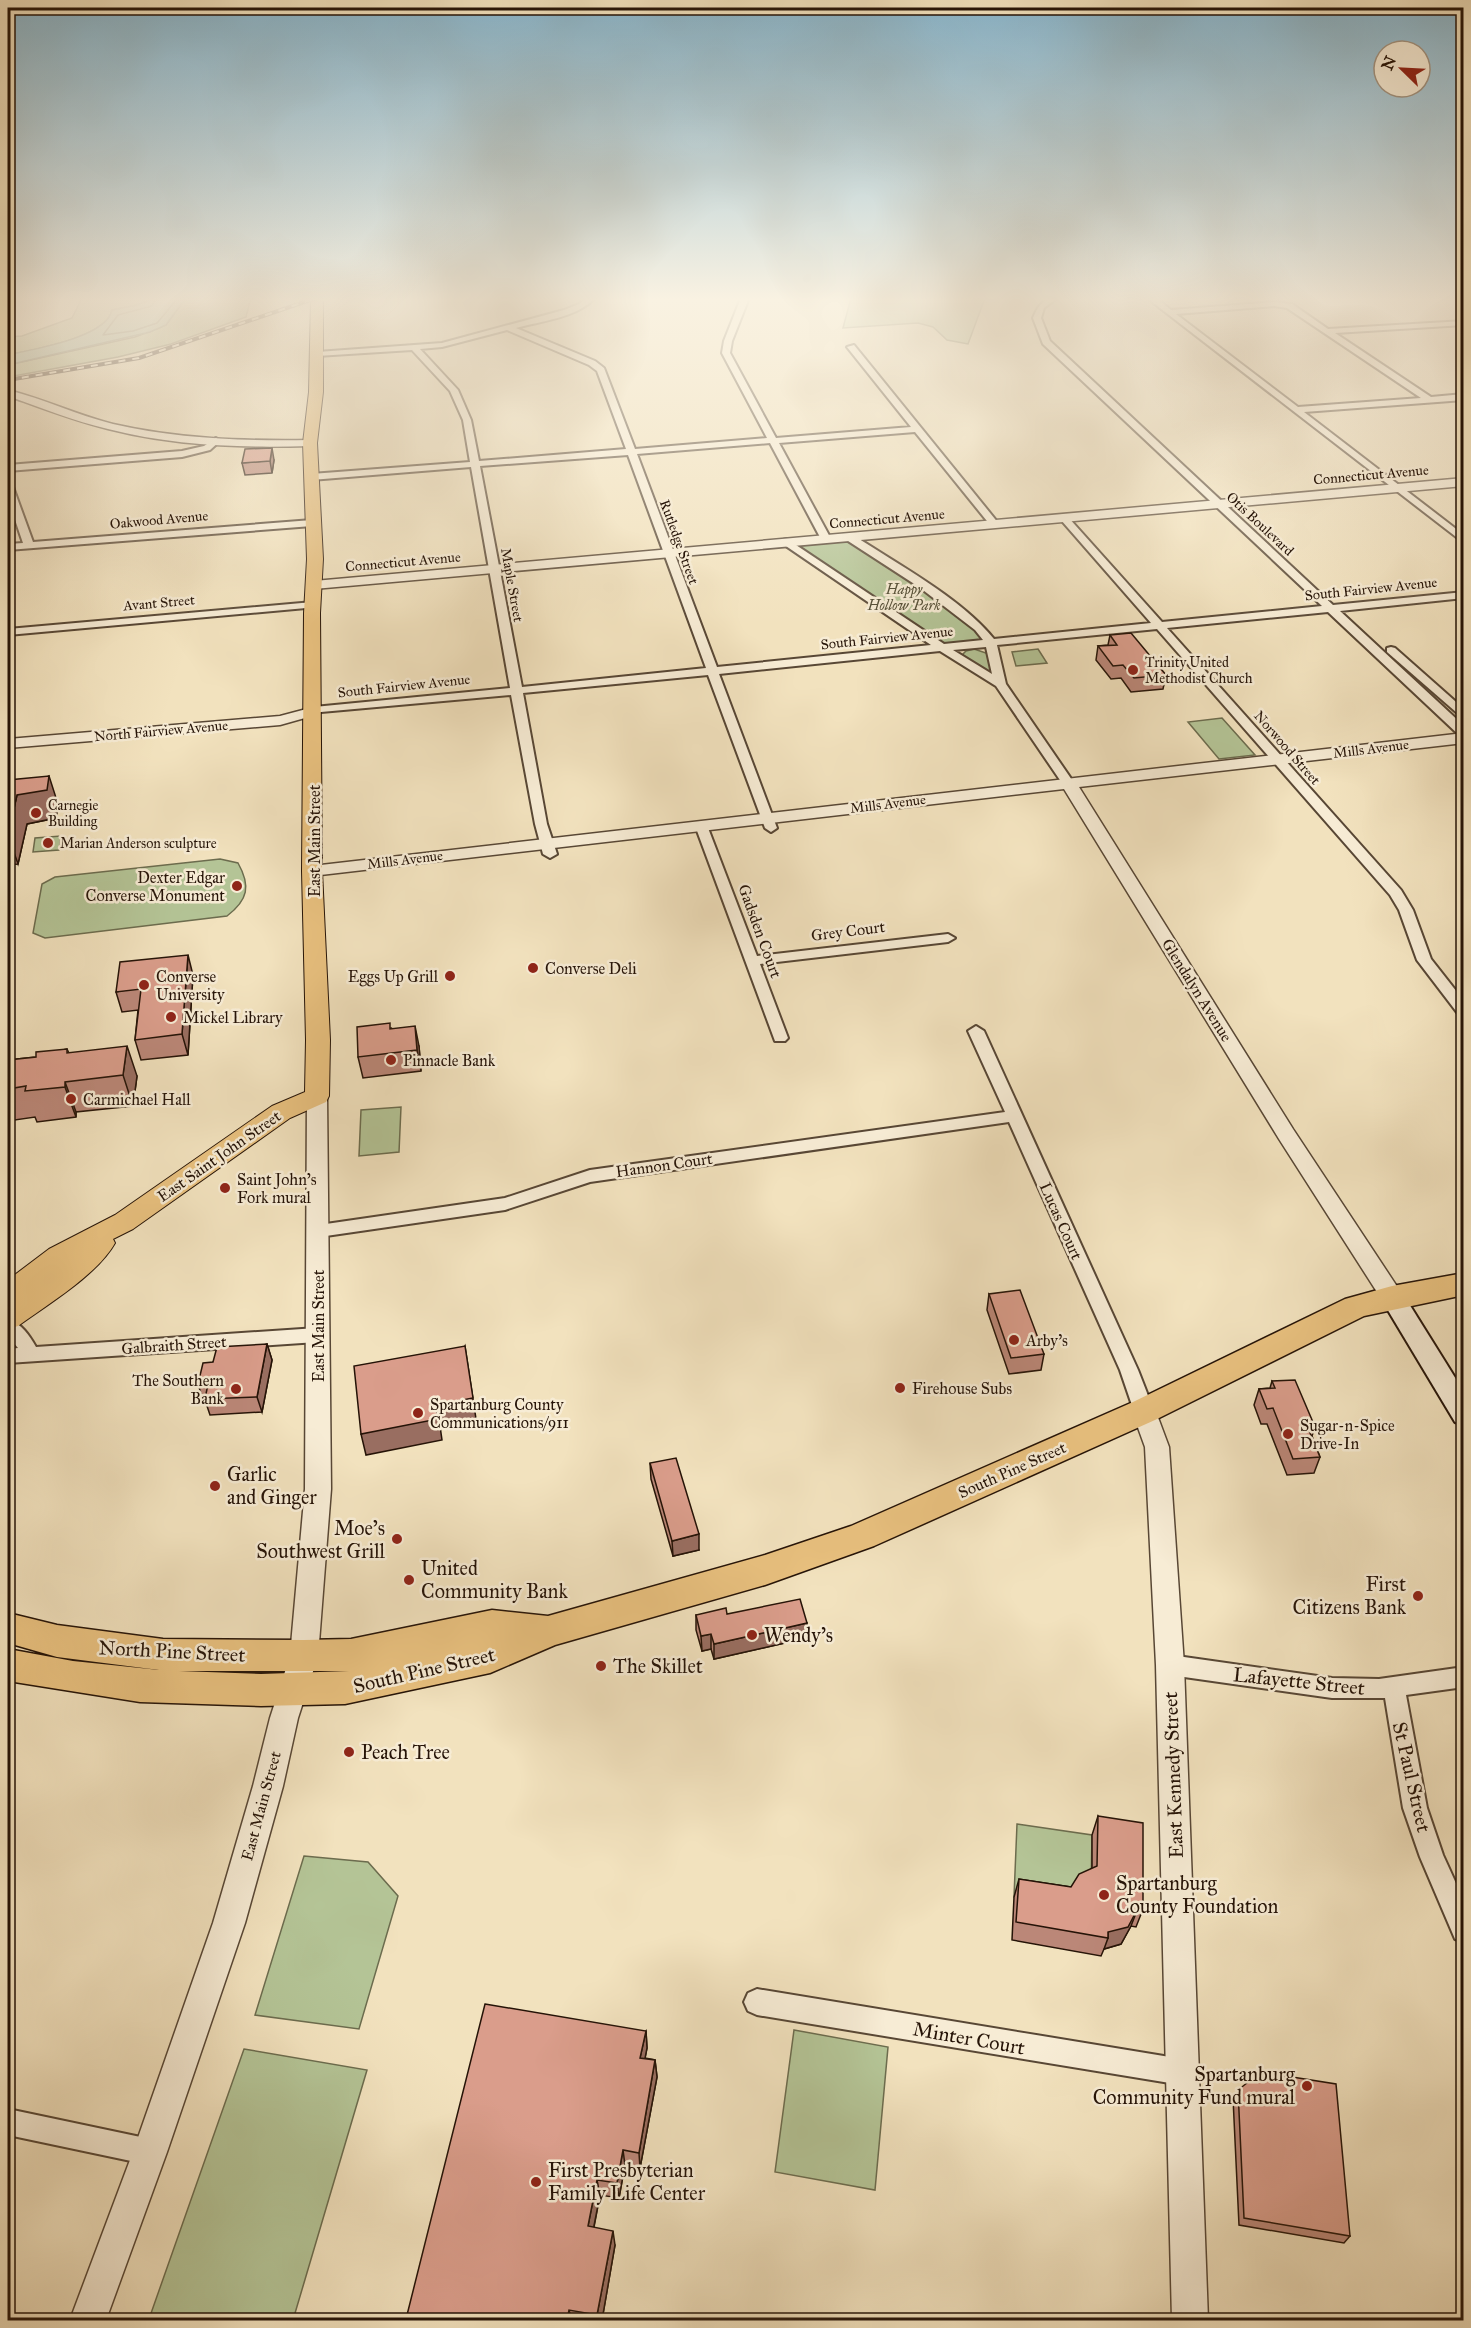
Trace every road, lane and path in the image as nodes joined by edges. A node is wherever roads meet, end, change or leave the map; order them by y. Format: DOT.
graph roads {
  1 [pos="50,407"];
  2 [pos="314,407"];
  3 [pos="462,407"];
  4 [pos="614,407"];
  5 [pos="754,407"];
  6 [pos="899,407"];
  7 [pos="1117,407"];
  8 [pos="1291,407"];
  9 [pos="1340,407"];
  10 [pos="1295,410"];
  11 [pos="917,429"];
  12 [pos="772,440"];
  13 [pos="216,441"];
  14 [pos="310,444"];
  15 [pos="631,451"];
  16 [pos="476,464"];
  17 [pos="8,468"];
  18 [pos="311,477"];
  19 [pos="1464,482"];
  20 [pos="8,487"];
  21 [pos="1396,488"];
  22 [pos="1225,504"];
  23 [pos="1064,518"];
  24 [pos="312,523"];
  25 [pos="994,524"];
  26 [pos="849,537"];
  27 [pos="826,539"];
  28 [pos="1464,540"];
  29 [pos="787,543"];
  30 [pos="29,545"];
  31 [pos="8,547"];
  32 [pos="669,553"];
  33 [pos="493,569"];
  34 [pos="314,585"];
  35 [pos="1464,595"];
  36 [pos="313,604"];
  37 [pos="1345,607"];
  38 [pos="1331,609"];
  39 [pos="1159,625"];
  40 [pos="8,632"];
  41 [pos="1378,638"];
  42 [pos="992,643"];
  43 [pos="1387,645"];
  44 [pos="942,648"];
  45 [pos="712,670"];
  46 [pos="1000,684"];
  47 [pos="516,690"];
  48 [pos="314,711"];
  49 [pos="1464,716"];
  50 [pos="1464,733"];
  51 [pos="1464,738"];
  52 [pos="8,744"];
  53 [pos="1464,748"];
  54 [pos="1282,764"];
  55 [pos="1071,788"];
  56 [pos="769,823"];
  57 [pos="703,833"];
  58 [pos="549,849"];
  59 [pos="313,877"];
  60 [pos="948,938"];
  61 [pos="753,961"];
  62 [pos="1464,1012"];
  63 [pos="976,1031"];
  64 [pos="780,1038"];
  65 [pos="317,1096"];
  66 [pos="1014,1116"];
  67 [pos="124,1222"];
  68 [pos="319,1231"];
  69 [pos="1464,1284"];
  70 [pos="8,1294"];
  71 [pos="1392,1297"];
  72 [pos="8,1319"];
  73 [pos="8,1326"];
  74 [pos="317,1335"];
  75 [pos="8,1356"];
  76 [pos="31,1356"];
  77 [pos="1144,1411"];
  78 [pos="1464,1414"];
  79 [pos="8,1628"];
  80 [pos="8,1665"];
  81 [pos="1170,1665"];
  82 [pos="299,1673"];
  83 [pos="1464,1677"];
  84 [pos="1394,1688"];
  85 [pos="1464,1930"];
  86 [pos="757,2002"];
  87 [pos="1182,2072"];
  88 [pos="8,2122"];
  89 [pos="150,2152"];
  90 [pos="88,2320"];
  91 [pos="1190,2320"];
  1 -- 13 [label="street"];
  2 -- 14 [label="main road, East Main Street"];
  3 -- 16 [label="street, Maple Street"];
  4 -- 15 [label="street, Rutledge Street"];
  5 -- 12 [label="street"];
  6 -- 11 [label="street"];
  7 -- 22 [label="street, Otis Boulevard"];
  8 -- 10 [label="street"];
  9 -- 10 [label="street"];
  10 -- 21 [label="street"];
  11 -- 12 [label="street"];
  11 -- 25 [label="street"];
  12 -- 15 [label="street"];
  12 -- 27 [label="street"];
  13 -- 14 [label="street"];
  13 -- 17 [label="street"];
  14 -- 18 [label="main road, East Main Street"];
  15 -- 16 [label="street"];
  15 -- 32 [label="street, Rutledge Street"];
  16 -- 18 [label="street"];
  16 -- 33 [label="street, Maple Street"];
  18 -- 24 [label="main road, East Main Street"];
  19 -- 21 [label="street, Connecticut Avenue"];
  20 -- 30 [label="street"];
  21 -- 22 [label="street, Connecticut Avenue"];
  21 -- 28 [label="street"];
  22 -- 23 [label="street, Connecticut Avenue"];
  22 -- 37 [label="street, Otis Boulevard"];
  22 -- 38 [label="street, Otis Boulevard"];
  23 -- 25 [label="street, Connecticut Avenue"];
  23 -- 39 [label="street, Norwood Street"];
  24 -- 30 [label="street, Oakwood Avenue"];
  24 -- 34 [label="main road, East Main Street"];
  25 -- 26 [label="street, Connecticut Avenue"];
  26 -- 27 [label="street, Connecticut Avenue"];
  26 -- 42 [label="street"];
  27 -- 29 [label="street, Connecticut Avenue"];
  29 -- 32 [label="street, Connecticut Avenue"];
  29 -- 44 [label="street, Glendalyn Avenue"];
  30 -- 31 [label="street, Oakwood Avenue"];
  32 -- 33 [label="street, Connecticut Avenue"];
  32 -- 45 [label="street, Rutledge Street"];
  33 -- 34 [label="street, Connecticut Avenue"];
  33 -- 47 [label="street, Maple Street"];
  34 -- 36 [label="main road, East Main Street"];
  35 -- 37 [label="street, South Fairview Avenue"];
  36 -- 40 [label="street, Avant Street"];
  36 -- 48 [label="main road, East Main Street"];
  37 -- 38 [label="street, South Fairview Avenue"];
  37 -- 41 [label="street, Otis Boulevard"];
  38 -- 39 [label="street, South Fairview Avenue"];
  38 -- 50 [label="street, Otis Boulevard"];
  39 -- 42 [label="street, South Fairview Avenue"];
  39 -- 54 [label="street, Norwood Street"];
  42 -- 44 [label="street, South Fairview Avenue"];
  42 -- 46 [label="street, Glendalyn Avenue"];
  43 -- 49 [label="street"];
  44 -- 45 [label="street, South Fairview Avenue"];
  44 -- 46 [label="street, Glendalyn Avenue"];
  45 -- 47 [label="street, South Fairview Avenue"];
  45 -- 56 [label="street, Rutledge Street"];
  46 -- 55 [label="street, Glendalyn Avenue"];
  47 -- 48 [label="street, South Fairview Avenue"];
  47 -- 58 [label="street, Maple Street"];
  48 -- 52 [label="street, North Fairview Avenue"];
  48 -- 59 [label="main road, East Main Street"];
  51 -- 54 [label="street, Mills Avenue"];
  53 -- 54 [label="street, Mills Avenue"];
  54 -- 55 [label="street, Mills Avenue"];
  54 -- 62 [label="street, Norwood Street"];
  55 -- 56 [label="street, Mills Avenue"];
  55 -- 71 [label="street, Glendalyn Avenue"];
  56 -- 57 [label="street, Mills Avenue"];
  57 -- 58 [label="street, Mills Avenue"];
  57 -- 61 [label="street, Gadsden Court"];
  58 -- 59 [label="street, Mills Avenue"];
  59 -- 65 [label="main road, East Main Street"];
  60 -- 61 [label="street, Grey Court"];
  61 -- 64 [label="street, Gadsden Court"];
  63 -- 66 [label="street, Lucas Court"];
  65 -- 67 [label="main road, East Saint John Street"];
  65 -- 68 [label="street, East Main Street"];
  66 -- 68 [label="street, Hannon Court"];
  66 -- 77 [label="street, Lucas Court"];
  67 -- 70 [label="main road, East Saint John Street"];
  67 -- 72 [label="main road, East Saint John Street"];
  68 -- 74 [label="street, East Main Street"];
  69 -- 71 [label="highway, South Pine Street"];
  71 -- 77 [label="highway, South Pine Street"];
  71 -- 78 [label="main road"];
  73 -- 76 [label="street"];
  74 -- 76 [label="street, Galbraith Street"];
  74 -- 82 [label="street, East Main Street"];
  75 -- 76 [label="street, Galbraith Street"];
  77 -- 81 [label="street, East Kennedy Street"];
  77 -- 82 [label="highway, South Pine Street"];
  79 -- 82 [label="highway, North Pine Street"];
  80 -- 82 [label="highway, North Pine Street"];
  81 -- 84 [label="street, Lafayette Street"];
  81 -- 87 [label="street, East Kennedy Street"];
  82 -- 89 [label="street, East Main Street"];
  83 -- 84 [label="street, Lafayette Street"];
  84 -- 85 [label="street, St Paul Street"];
  86 -- 87 [label="street, Minter Court"];
  87 -- 91 [label="street, East Kennedy Street"];
  88 -- 89 [label="street"];
  89 -- 90 [label="street, East Main Street"];
}
